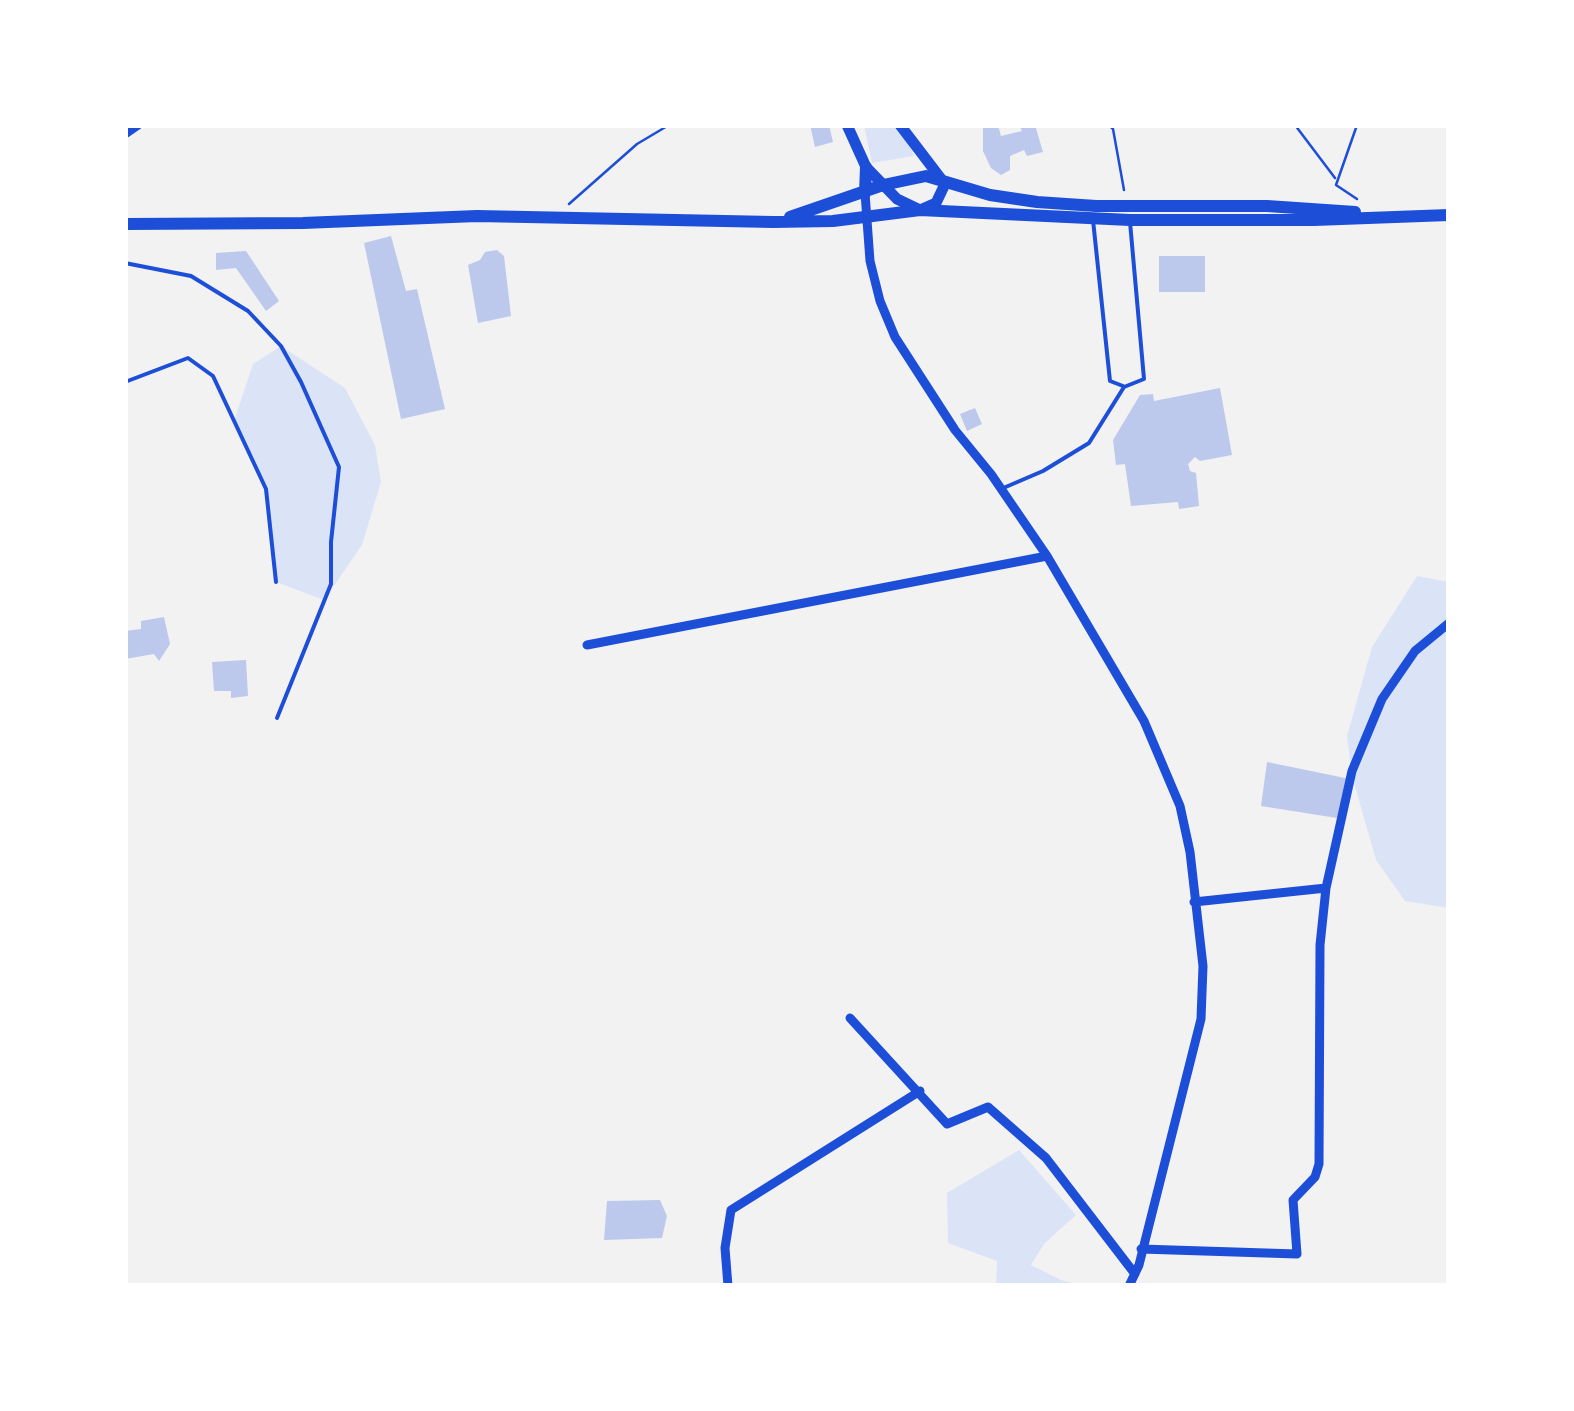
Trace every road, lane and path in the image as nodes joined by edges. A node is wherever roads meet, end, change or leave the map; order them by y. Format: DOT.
graph roads {
  1 [pos="138,125"];
  2 [pos="669,125"];
  3 [pos="848,125"];
  4 [pos="900,125"];
  5 [pos="1109,125"];
  6 [pos="1295,125"];
  7 [pos="1357,125"];
  8 [pos="125,134"];
  9 [pos="866,167"];
  10 [pos="942,178"];
  11 [pos="1336,180"];
  12 [pos="883,185"];
  13 [pos="865,193"];
  14 [pos="920,210"];
  15 [pos="1094,213"];
  16 [pos="1128,213"];
  17 [pos="1449,215"];
  18 [pos="1383,216"];
  19 [pos="866,218"];
  20 [pos="553,219"];
  21 [pos="774,222"];
  22 [pos="125,224"];
  23 [pos="125,263"];
  24 [pos="125,382"];
  25 [pos="1124,387"];
  26 [pos="1001,489"];
  27 [pos="1047,556"];
  28 [pos="276,582"];
  29 [pos="1449,623"];
  30 [pos="587,645"];
  31 [pos="278,718"];
  32 [pos="1326,888"];
  33 [pos="1194,902"];
  34 [pos="850,1018"];
  35 [pos="920,1091"];
  36 [pos="1141,1249"];
  37 [pos="1135,1274"];
  38 [pos="728,1286"];
  39 [pos="1129,1286"];
  1 -- 8 [label="street"];
  2 -- 20 [label="path"];
  3 -- 9 [label="main road"];
  4 -- 10 [label="main road"];
  5 -- 16 [label="path"];
  6 -- 11 [label="path"];
  7 -- 11 [label="path"];
  9 -- 12 [label="main road"];
  9 -- 13 [label="main road"];
  10 -- 12 [label="main road"];
  10 -- 14 [label="main road"];
  10 -- 15 [label="main road"];
  11 -- 18 [label="path"];
  12 -- 13 [label="main road"];
  12 -- 14 [label="main road"];
  13 -- 19 [label="street"];
  13 -- 21 [label="main road"];
  14 -- 15 [label="main road"];
  14 -- 19 [label="main road"];
  15 -- 16 [label="main road"];
  15 -- 25 [label="lane"];
  16 -- 18 [label="main road"];
  16 -- 25 [label="lane"];
  17 -- 18 [label="main road"];
  19 -- 21 [label="main road"];
  19 -- 26 [label="street"];
  20 -- 21 [label="main road"];
  20 -- 22 [label="main road"];
  23 -- 31 [label="lane"];
  24 -- 28 [label="lane"];
  25 -- 26 [label="lane"];
  26 -- 27 [label="street"];
  27 -- 30 [label="street"];
  27 -- 33 [label="street"];
  29 -- 32 [label="street"];
  32 -- 33 [label="street"];
  32 -- 36 [label="street"];
  33 -- 36 [label="street"];
  34 -- 35 [label="street"];
  35 -- 37 [label="street"];
  35 -- 38 [label="street"];
  36 -- 37 [label="street"];
  37 -- 39 [label="street"];
}
